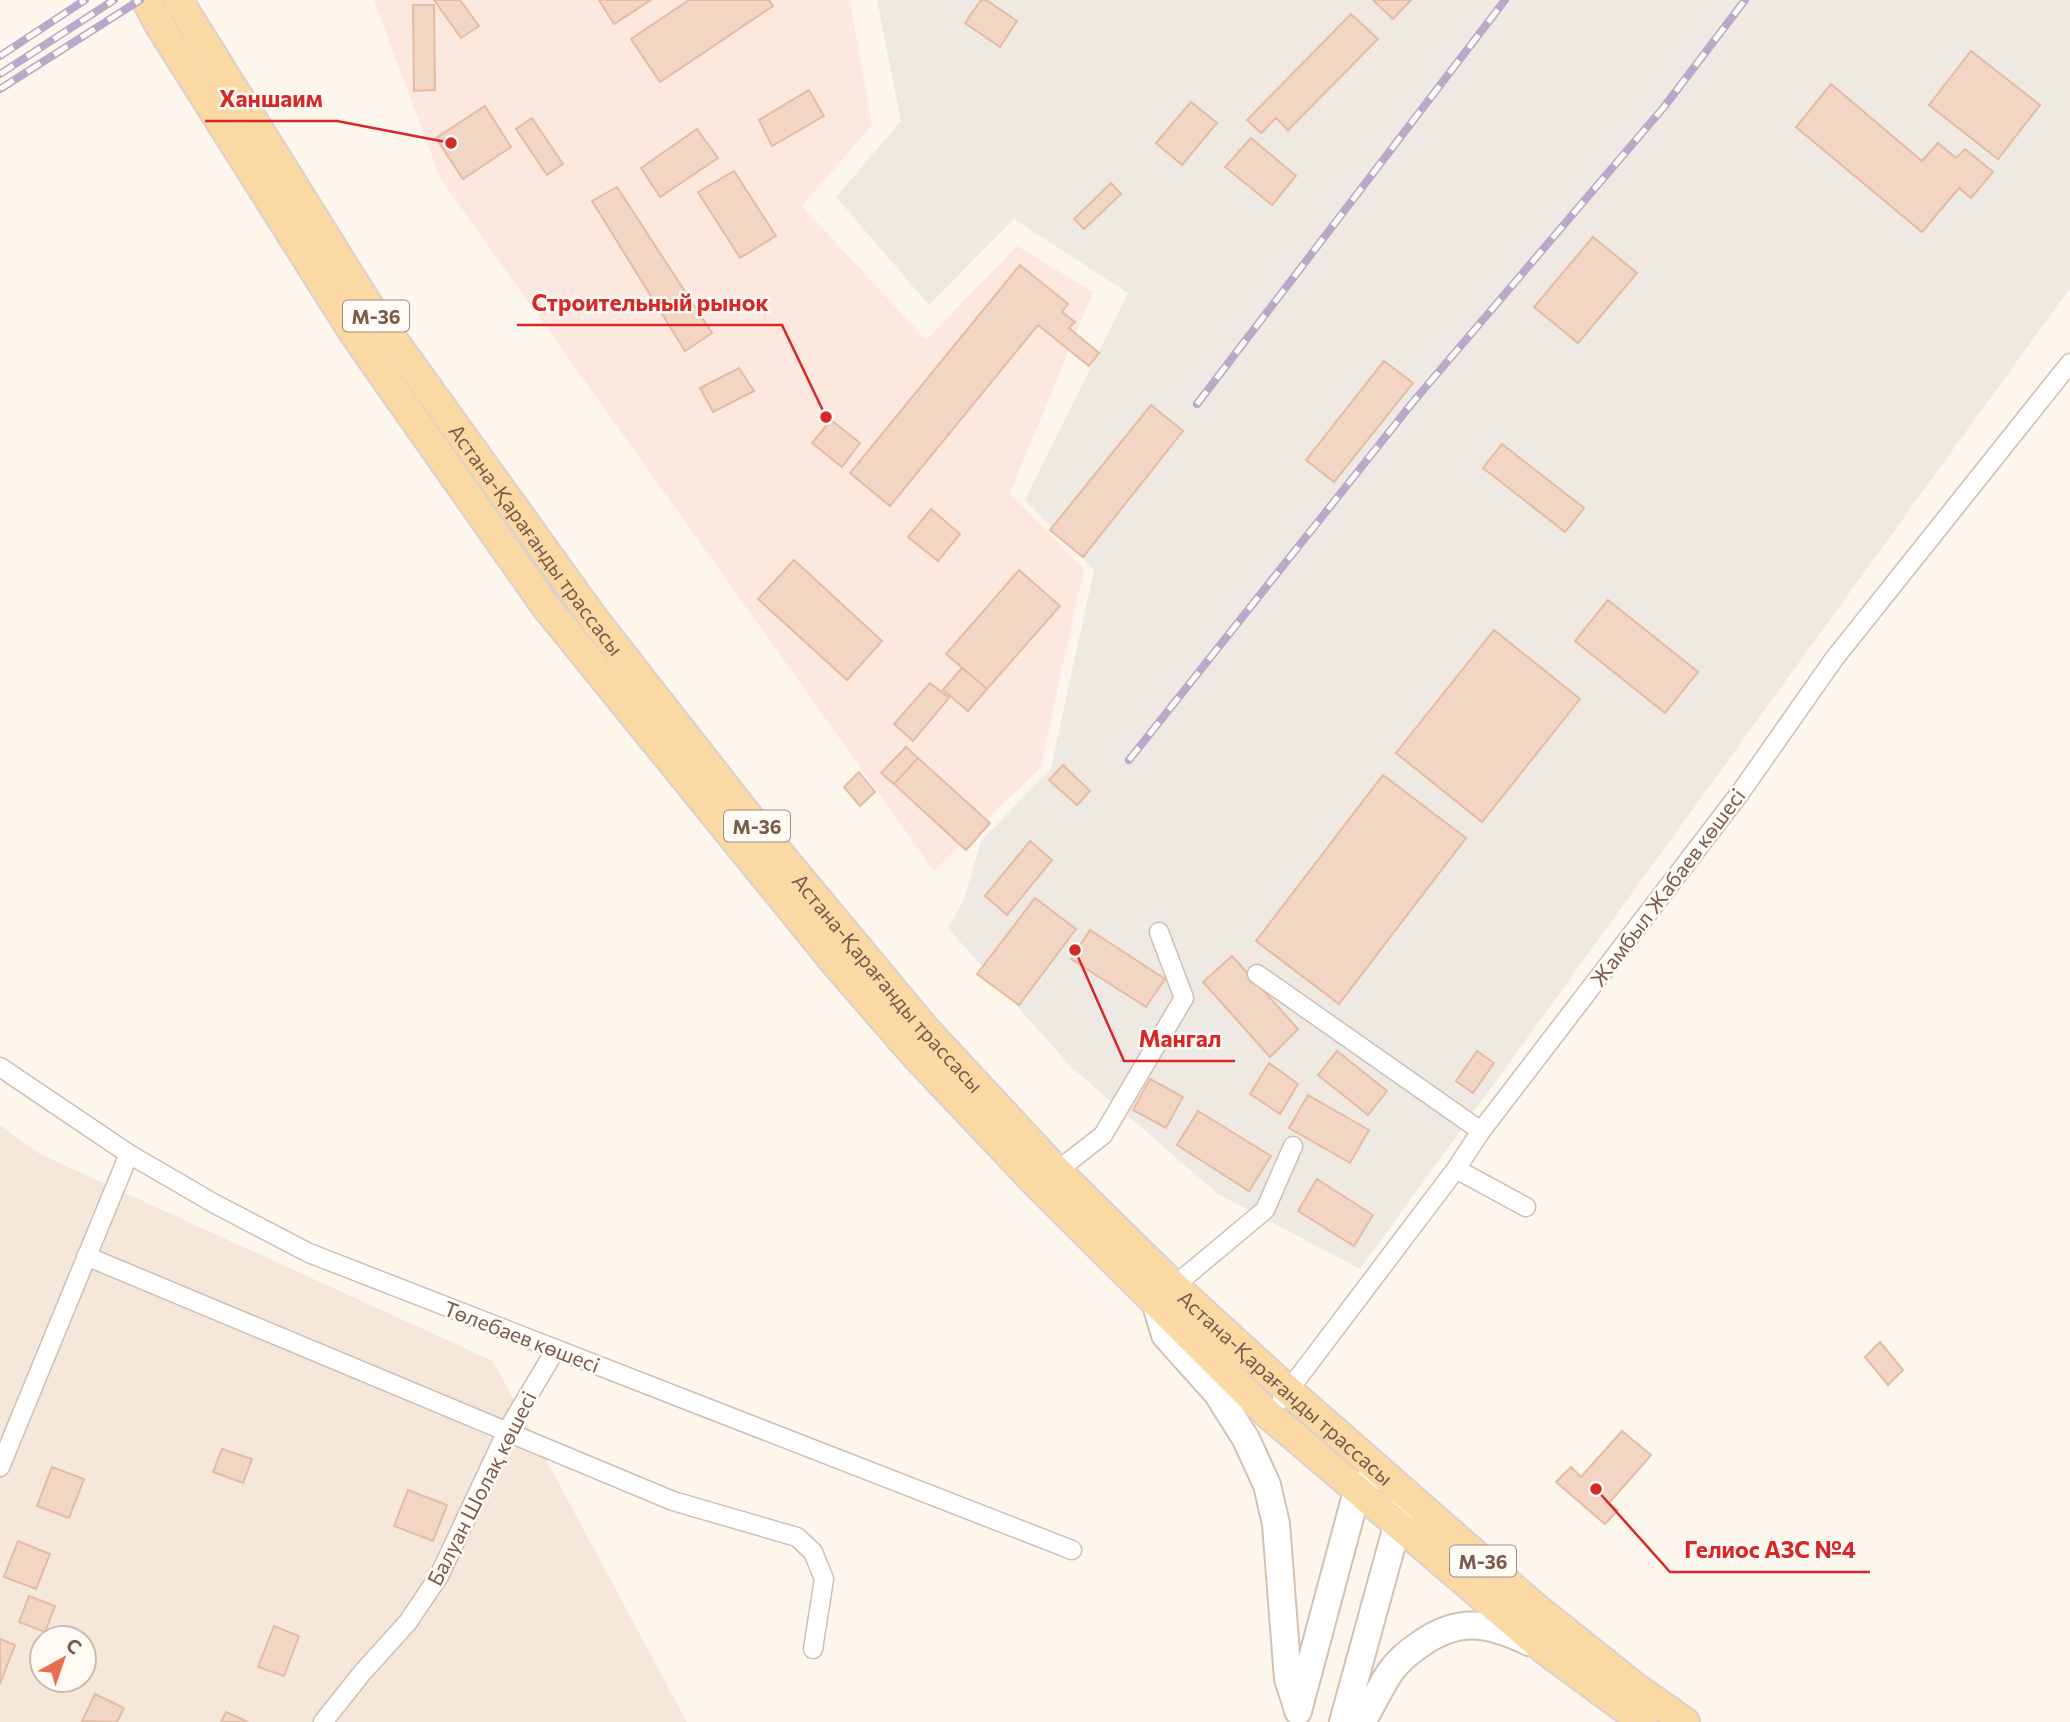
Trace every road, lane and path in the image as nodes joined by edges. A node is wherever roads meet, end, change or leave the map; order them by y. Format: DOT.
graph roads {
  1 [pos="146,0"];
  2 [pos="178,0"];
  3 [pos="2070,363"];
  4 [pos="1159,933"];
  5 [pos="1257,974"];
  6 [pos="0,1067"];
  7 [pos="1481,1131"];
  8 [pos="1293,1146"];
  9 [pos="129,1154"];
  10 [pos="1456,1169"];
  11 [pos="1057,1171"];
  12 [pos="1526,1207"];
  13 [pos="86,1256"];
  14 [pos="1164,1292"];
  15 [pos="556,1349"];
  16 [pos="1289,1391"];
  17 [pos="1268,1414"];
  18 [pos="506,1431"];
  19 [pos="0,1467"];
  20 [pos="1379,1472"];
  21 [pos="1357,1491"];
  22 [pos="1408,1497"];
  23 [pos="1397,1525"];
  24 [pos="1072,1550"];
  25 [pos="1544,1648"];
  26 [pos="813,1649"];
  27 [pos="1297,1716"];
  28 [pos="323,1722"];
  29 [pos="1343,1722"];
  30 [pos="1362,1722"];
  31 [pos="1643,1722"];
  32 [pos="1685,1722"];
  1 -- 14 [label="main road, Астана-Қарағанды трассасы / M-36"];
  2 -- 11 [label="main road, Астана-Қарағанды трассасы / M-36"];
  3 -- 7 [label="street, Жамбыл Жабаев көшесі"];
  4 -- 11 [label="street"];
  5 -- 7 [label="street"];
  6 -- 9 [label="street, Төлебаев көшесі"];
  7 -- 10 [label="street, Жамбыл Жабаев көшесі"];
  8 -- 14 [label="street"];
  9 -- 13 [label="street"];
  9 -- 15 [label="street, Төлебаев көшесі"];
  10 -- 12 [label="street"];
  10 -- 16 [label="street, Жамбыл Жабаев көшесі"];
  11 -- 14 [label="main road, Астана-Қарағанды трассасы / M-36"];
  13 -- 18 [label="street"];
  13 -- 19 [label="street"];
  14 -- 16 [label="main road, Астана-Қарағанды трассасы / M-36"];
  14 -- 17 [label="main road, Астана-Қарағанды трассасы / M-36"];
  14 -- 27 [label="main road"];
  15 -- 18 [label="street, Балуан Шолақ көшесі"];
  15 -- 24 [label="street, Төлебаев көшесі"];
  16 -- 17 [label="street, Жамбыл Жабаев көшесі"];
  16 -- 20 [label="main road, Астана-Қарағанды трассасы / M-36"];
  17 -- 21 [label="main road, Астана-Қарағанды трассасы / M-36"];
  18 -- 26 [label="street"];
  18 -- 28 [label="street, Балуан Шолақ көшесі"];
  20 -- 21 [label="main road"];
  20 -- 22 [label="main road, Астана-Қарағанды трассасы / M-36"];
  21 -- 23 [label="main road, Астана-Қарағанды трассасы / M-36"];
  21 -- 27 [label="main road"];
  22 -- 23 [label="main road"];
  22 -- 32 [label="main road, Астана-Қарағанды трассасы / M-36"];
  23 -- 25 [label="main road, Астана-Қарағанды трассасы / M-36"];
  23 -- 29 [label="main road"];
  25 -- 30 [label="main road"];
  25 -- 31 [label="main road, Астана-Қарағанды трассасы / M-36"];
}
